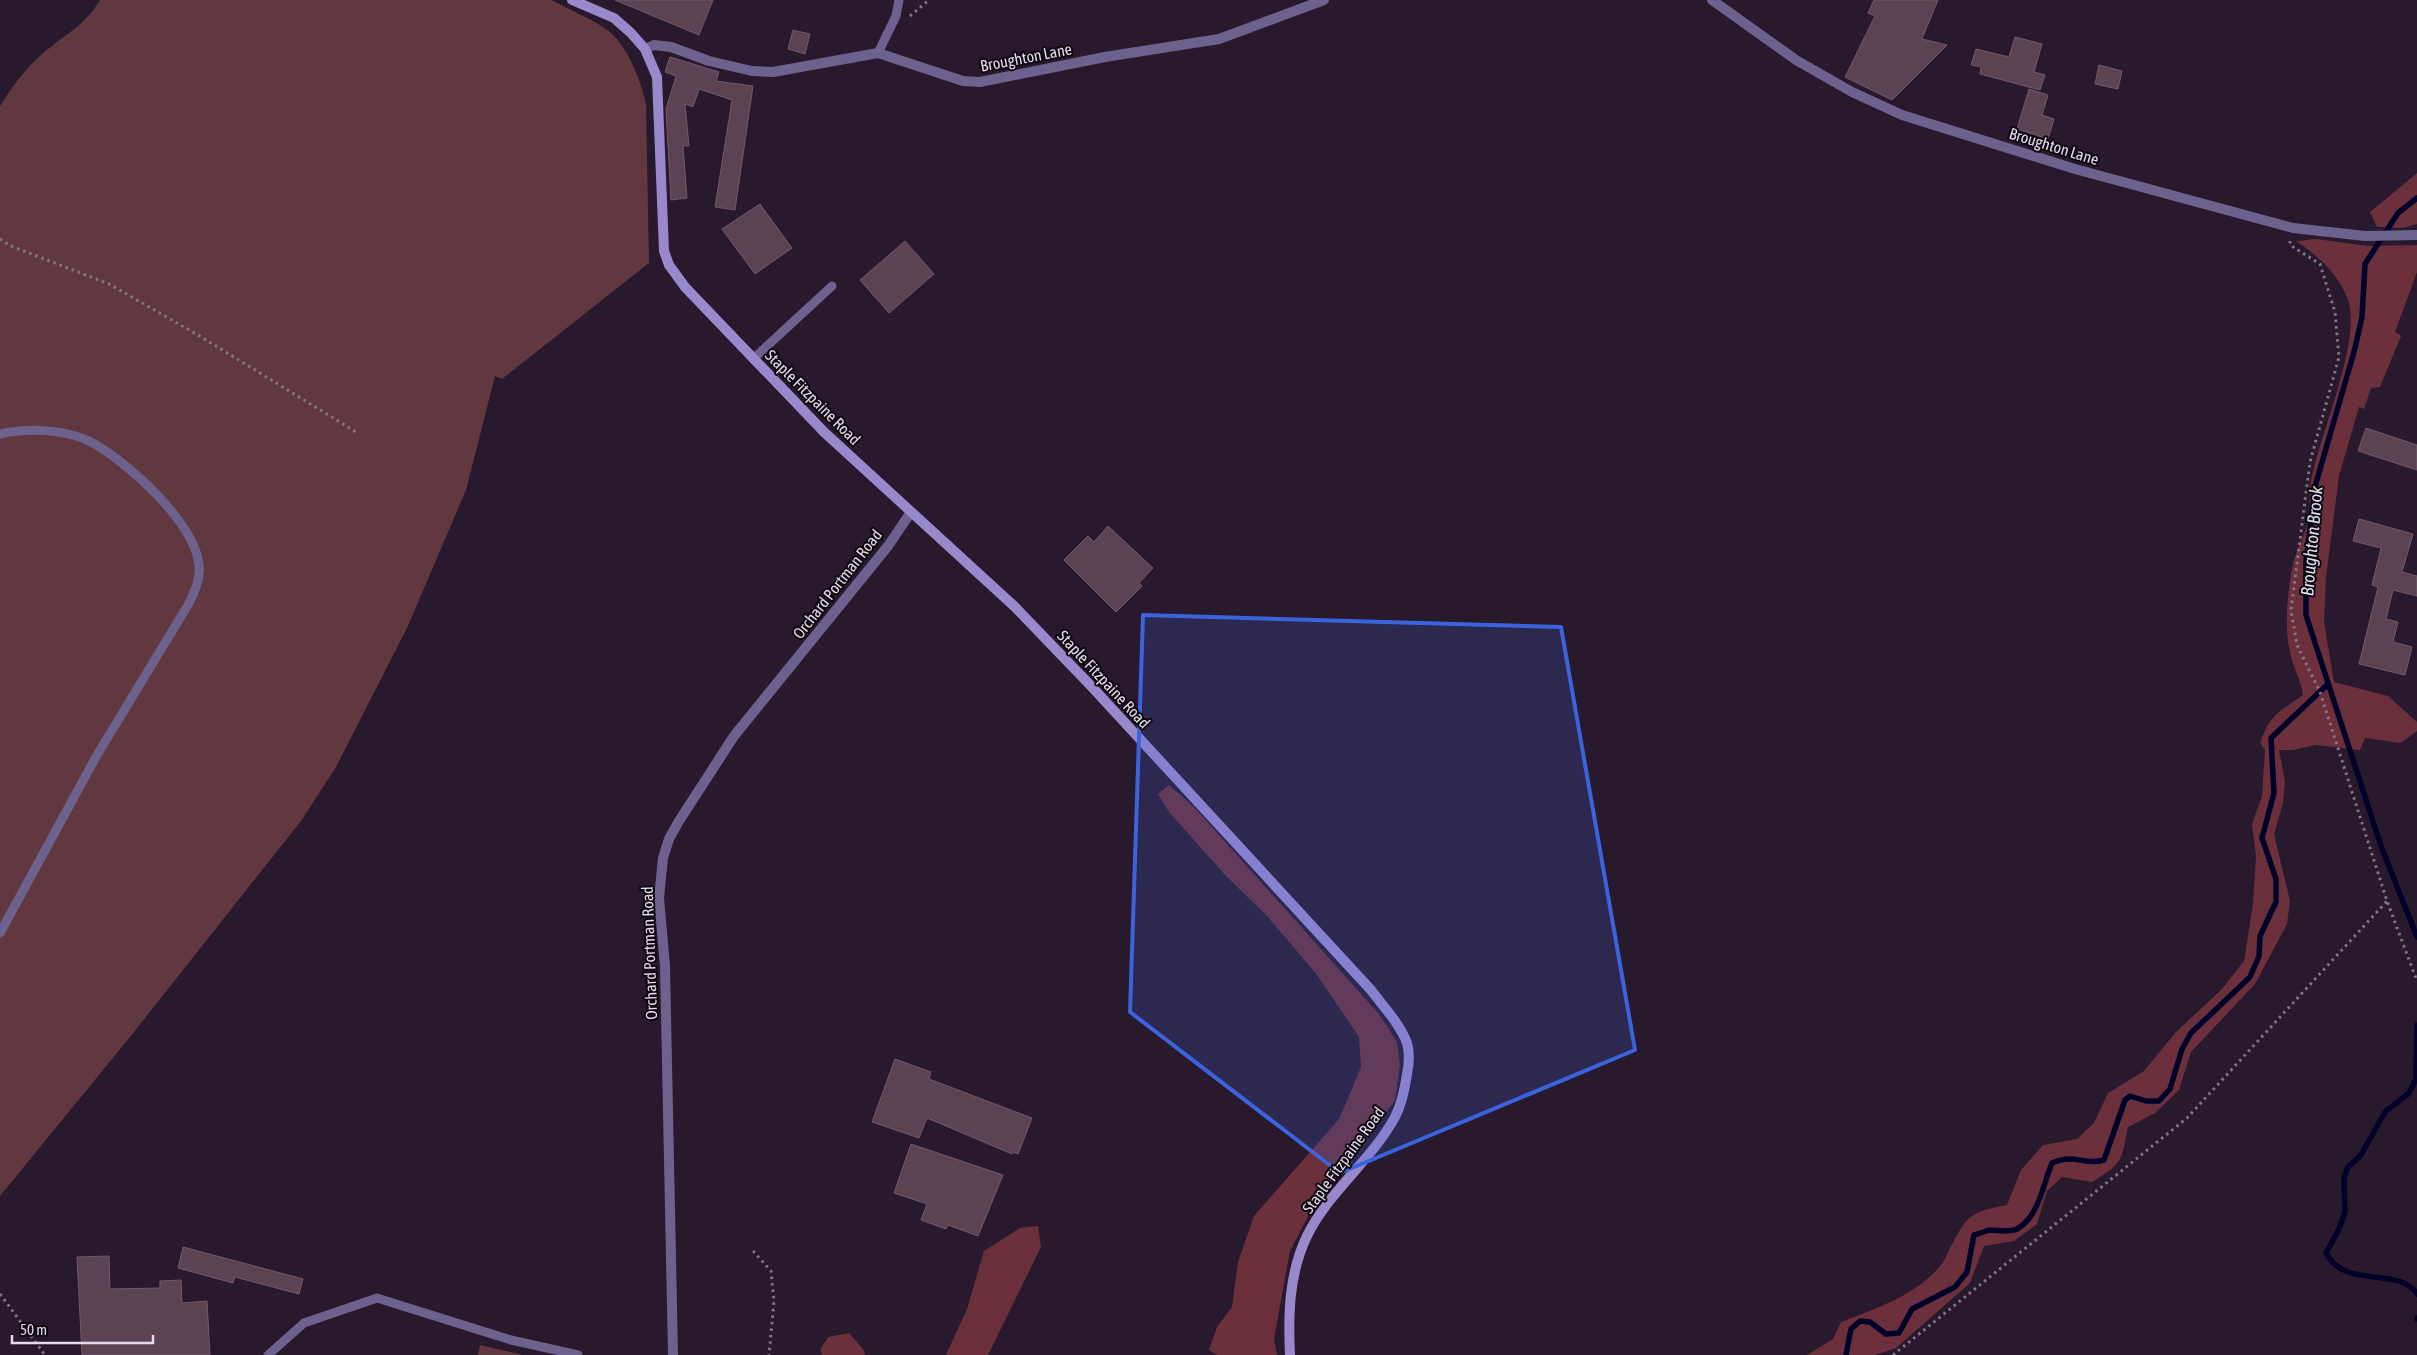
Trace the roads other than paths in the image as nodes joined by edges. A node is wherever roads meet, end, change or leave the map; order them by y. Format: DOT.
graph roads {
  1 [pos="572,0"];
  2 [pos="899,0"];
  3 [pos="1324,0"];
  4 [pos="1712,0"];
  5 [pos="645,49"];
  6 [pos="878,52"];
  7 [pos="2417,236"];
  8 [pos="832,286"];
  9 [pos="753,359"];
  10 [pos="0,434"];
  11 [pos="911,512"];
  12 [pos="0,932"];
  13 [pos="268,1355"];
  14 [pos="578,1355"];
  15 [pos="673,1355"];
  16 [pos="1290,1355"];
  1 -- 5 [label="street"];
  2 -- 6 [label="lane"];
  3 -- 6 [label="street, Broughton Lane"];
  4 -- 7 [label="street, Broughton Lane"];
  5 -- 6 [label="street"];
  5 -- 9 [label="street, Staple Fitzpaine Road"];
  8 -- 9 [label="lane"];
  9 -- 11 [label="street, Staple Fitzpaine Road"];
  10 -- 12 [label="lane"];
  11 -- 15 [label="street, Orchard Portman Road"];
  11 -- 16 [label="street, Staple Fitzpaine Road"];
  13 -- 14 [label="lane"];
}
